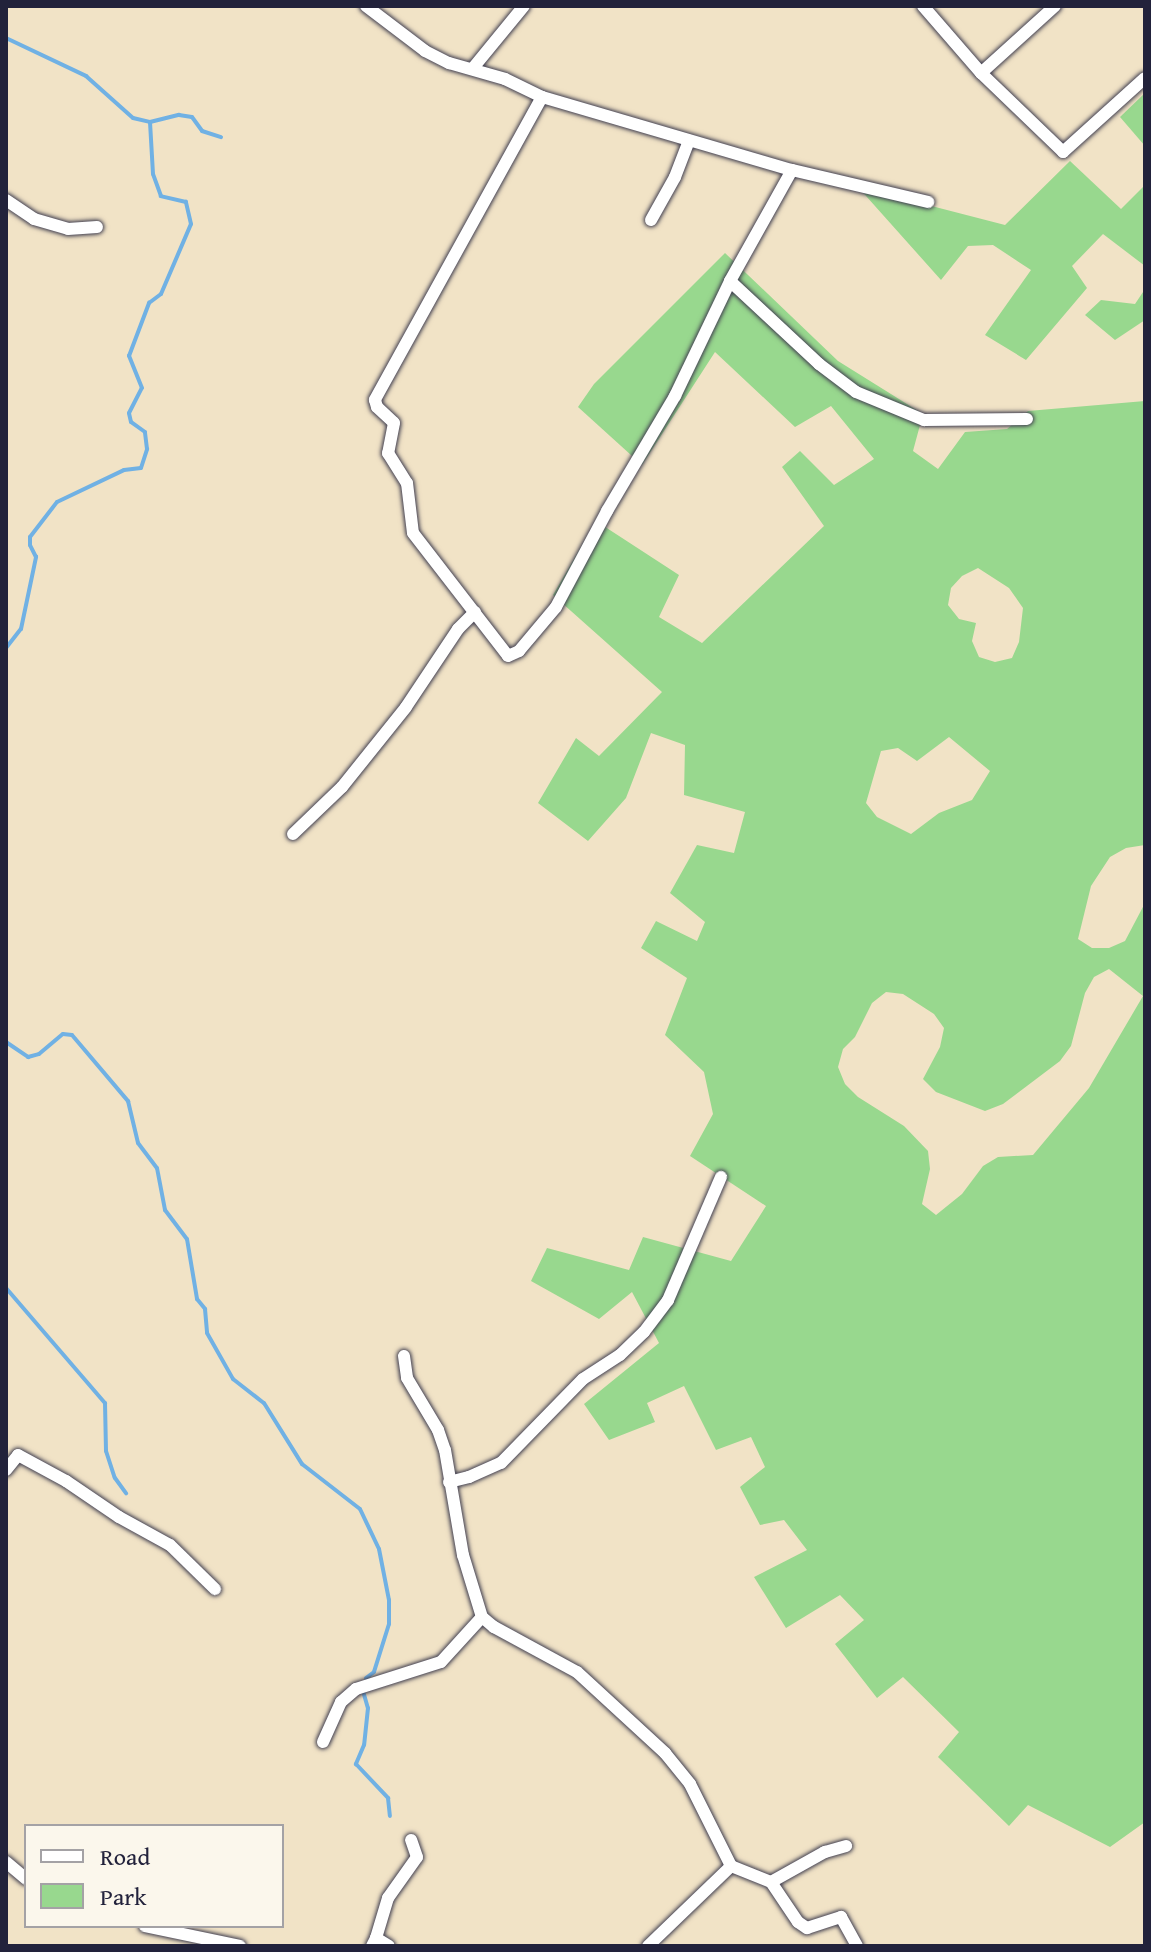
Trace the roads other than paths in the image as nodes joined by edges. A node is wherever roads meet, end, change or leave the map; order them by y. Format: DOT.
graph roads {
  1 [pos="366,6"];
  2 [pos="524,6"];
  3 [pos="923,6"];
  4 [pos="1055,6"];
  5 [pos="473,68"];
  6 [pos="981,73"];
  7 [pos="1145,78"];
  8 [pos="542,97"];
  9 [pos="689,141"];
  10 [pos="792,170"];
  11 [pos="6,200"];
  12 [pos="928,202"];
  13 [pos="651,220"];
  14 [pos="97,227"];
  15 [pos="730,281"];
  16 [pos="1027,419"];
  17 [pos="475,612"];
  18 [pos="293,834"];
  19 [pos="721,1177"];
  20 [pos="404,1356"];
  21 [pos="6,1470"];
  22 [pos="449,1482"];
  23 [pos="215,1589"];
  24 [pos="482,1617"];
  25 [pos="323,1742"];
  26 [pos="411,1840"];
  27 [pos="846,1846"];
  28 [pos="6,1862"];
  29 [pos="731,1866"];
  30 [pos="24,1877"];
  31 [pos="771,1882"];
  32 [pos="153,1928"];
  33 [pos="169,1932"];
  34 [pos="374,1942"];
  35 [pos="162,1946"];
  36 [pos="240,1946"];
  37 [pos="389,1946"];
  38 [pos="648,1946"];
  39 [pos="857,1946"];
  1 -- 5 [label="street"];
  2 -- 5 [label="street"];
  3 -- 6 [label="street"];
  4 -- 6 [label="street"];
  5 -- 8 [label="street"];
  6 -- 7 [label="street"];
  8 -- 9 [label="street"];
  8 -- 17 [label="street"];
  9 -- 10 [label="street"];
  9 -- 13 [label="street"];
  10 -- 12 [label="street"];
  10 -- 15 [label="street"];
  11 -- 14 [label="street"];
  15 -- 16 [label="street"];
  15 -- 17 [label="street"];
  17 -- 18 [label="street"];
  19 -- 22 [label="street"];
  20 -- 22 [label="street"];
  21 -- 23 [label="street"];
  22 -- 24 [label="street"];
  24 -- 25 [label="street"];
  24 -- 29 [label="street"];
  26 -- 34 [label="street"];
  27 -- 31 [label="street"];
  28 -- 30 [label="street"];
  29 -- 31 [label="street"];
  29 -- 38 [label="street"];
  31 -- 39 [label="street"];
  32 -- 33 [label="street"];
  33 -- 35 [label="street"];
  33 -- 36 [label="street"];
  34 -- 37 [label="street"];
}
